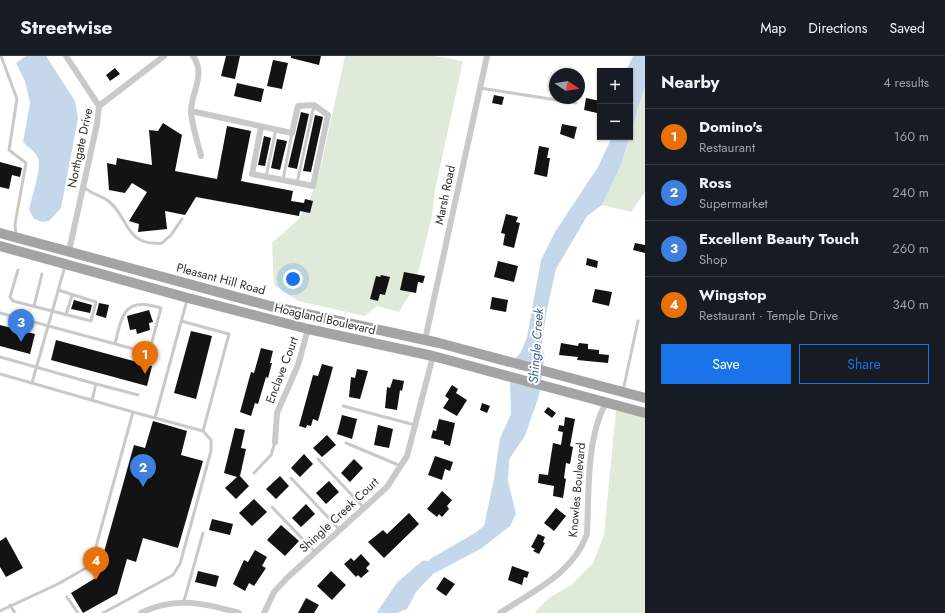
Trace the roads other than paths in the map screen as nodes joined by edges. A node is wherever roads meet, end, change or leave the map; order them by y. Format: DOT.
graph roads {
  1 [pos="1,56"];
  2 [pos="66,56"];
  3 [pos="164,56"];
  4 [pos="193,56"];
  5 [pos="487,56"];
  6 [pos="480,88"];
  7 [pos="549,99"];
  8 [pos="314,105"];
  9 [pos="99,106"];
  10 [pos="191,110"];
  11 [pos="261,127"];
  12 [pos="276,129"];
  13 [pos="292,133"];
  14 [pos="201,156"];
  15 [pos="266,177"];
  16 [pos="283,180"];
  17 [pos="298,183"];
  18 [pos="83,186"];
  19 [pos="182,219"];
  20 [pos="0,233"];
  21 [pos="16,237"];
  22 [pos="0,246"];
  23 [pos="69,251"];
  24 [pos="65,265"];
  25 [pos="18,270"];
  26 [pos="42,274"];
  27 [pos="58,290"];
  28 [pos="72,294"];
  29 [pos="188,298"];
  30 [pos="34,306"];
  31 [pos="52,311"];
  32 [pos="0,313"];
  33 [pos="66,315"];
  34 [pos="180,321"];
  35 [pos="638,321"];
  36 [pos="48,326"];
  37 [pos="308,329"];
  38 [pos="425,340"];
  39 [pos="115,344"];
  40 [pos="387,346"];
  41 [pos="461,349"];
  42 [pos="433,356"];
  43 [pos="0,357"];
  44 [pos="36,367"];
  45 [pos="0,374"];
  46 [pos="32,383"];
  47 [pos="96,384"];
  48 [pos="623,393"];
  49 [pos="138,395"];
  50 [pos="645,399"];
  51 [pos="92,400"];
  52 [pos="606,403"];
  53 [pos="343,406"];
  54 [pos="133,412"];
  55 [pos="645,413"];
  56 [pos="155,418"];
  57 [pos="415,425"];
  58 [pos="203,431"];
  59 [pos="275,442"];
  60 [pos="346,443"];
  61 [pos="318,459"];
  62 [pos="401,466"];
  63 [pos="254,473"];
  64 [pos="291,478"];
  65 [pos="272,507"];
  66 [pos="364,508"];
  67 [pos="340,530"];
  68 [pos="203,533"];
  69 [pos="315,552"];
  70 [pos="67,597"];
  71 [pos="184,601"];
  72 [pos="10,605"];
  73 [pos="0,611"];
  74 [pos="15,613"];
  75 [pos="78,613"];
  76 [pos="103,613"];
  77 [pos="141,613"];
  78 [pos="239,613"];
  79 [pos="264,613"];
  80 [pos="500,613"];
  1 -- 21 [label="lane"];
  2 -- 9 [label="street"];
  3 -- 9 [label="street, Northgate Drive"];
  4 -- 10 [label="street"];
  5 -- 6 [label="street, Marsh Road"];
  6 -- 7 [label="lane"];
  6 -- 38 [label="street, Marsh Road"];
  8 -- 13 [label="street"];
  8 -- 17 [label="lane"];
  8 -- 17 [label="street"];
  9 -- 18 [label="street, Northgate Drive"];
  10 -- 11 [label="street"];
  10 -- 14 [label="street"];
  11 -- 12 [label="street"];
  11 -- 15 [label="street"];
  12 -- 13 [label="street"];
  12 -- 15 [label="lane"];
  13 -- 16 [label="lane"];
  15 -- 16 [label="street"];
  16 -- 17 [label="street"];
  18 -- 19 [label="lane"];
  18 -- 23 [label="street, Northgate Drive"];
  20 -- 21 [label="main road, Pleasant Hill Road"];
  21 -- 23 [label="main road, Pleasant Hill Road"];
  22 -- 24 [label="main road, Hoagland Boulevard"];
  23 -- 24 [label="main road"];
  23 -- 38 [label="main road, Pleasant Hill Road"];
  24 -- 27 [label="lane"];
  24 -- 29 [label="main road, Hoagland Boulevard"];
  25 -- 30 [label="lane"];
  26 -- 30 [label="lane"];
  27 -- 28 [label="lane"];
  27 -- 31 [label="lane"];
  28 -- 33 [label="lane"];
  28 -- 33 [label="lane"];
  29 -- 34 [label="lane"];
  29 -- 37 [label="main road, Hoagland Boulevard"];
  30 -- 31 [label="lane"];
  31 -- 33 [label="lane"];
  31 -- 36 [label="lane"];
  32 -- 36 [label="lane"];
  34 -- 56 [label="lane"];
  34 -- 58 [label="lane"];
  35 -- 48 [label="lane"];
  36 -- 39 [label="lane"];
  36 -- 44 [label="lane"];
  37 -- 40 [label="main road, Hoagland Boulevard"];
  37 -- 59 [label="street, Enclave Court"];
  38 -- 40 [label="main road"];
  38 -- 41 [label="main road, Pleasant Hill Road"];
  39 -- 39 [label="lane"];
  40 -- 42 [label="main road, Hoagland Boulevard"];
  41 -- 42 [label="main road"];
  41 -- 48 [label="main road, Pleasant Hill Road"];
  42 -- 52 [label="main road, Hoagland Boulevard"];
  42 -- 57 [label="street, Shingle Creek Court"];
  43 -- 44 [label="lane"];
  44 -- 46 [label="lane"];
  44 -- 47 [label="lane"];
  45 -- 46 [label="lane"];
  46 -- 51 [label="lane"];
  47 -- 49 [label="lane"];
  47 -- 51 [label="lane"];
  48 -- 50 [label="main road, Pleasant Hill Road"];
  50 -- 52 [label="main road"];
  51 -- 54 [label="lane"];
  52 -- 55 [label="main road, Hoagland Boulevard"];
  52 -- 80 [label="street, Knowles Boulevard"];
  53 -- 57 [label="lane"];
  54 -- 56 [label="lane"];
  54 -- 72 [label="lane"];
  56 -- 58 [label="lane"];
  57 -- 62 [label="street, Shingle Creek Court"];
  58 -- 76 [label="lane"];
  59 -- 63 [label="lane"];
  60 -- 62 [label="lane"];
  61 -- 66 [label="lane"];
  62 -- 66 [label="street, Shingle Creek Court"];
  64 -- 67 [label="lane"];
  65 -- 69 [label="lane"];
  66 -- 67 [label="street, Shingle Creek Court"];
  67 -- 69 [label="street, Shingle Creek Court"];
  68 -- 71 [label="lane"];
  69 -- 79 [label="street, Shingle Creek Court"];
  70 -- 75 [label="lane"];
  71 -- 77 [label="street"];
  71 -- 78 [label="street"];
  72 -- 73 [label="lane"];
  72 -- 74 [label="lane"];
}
